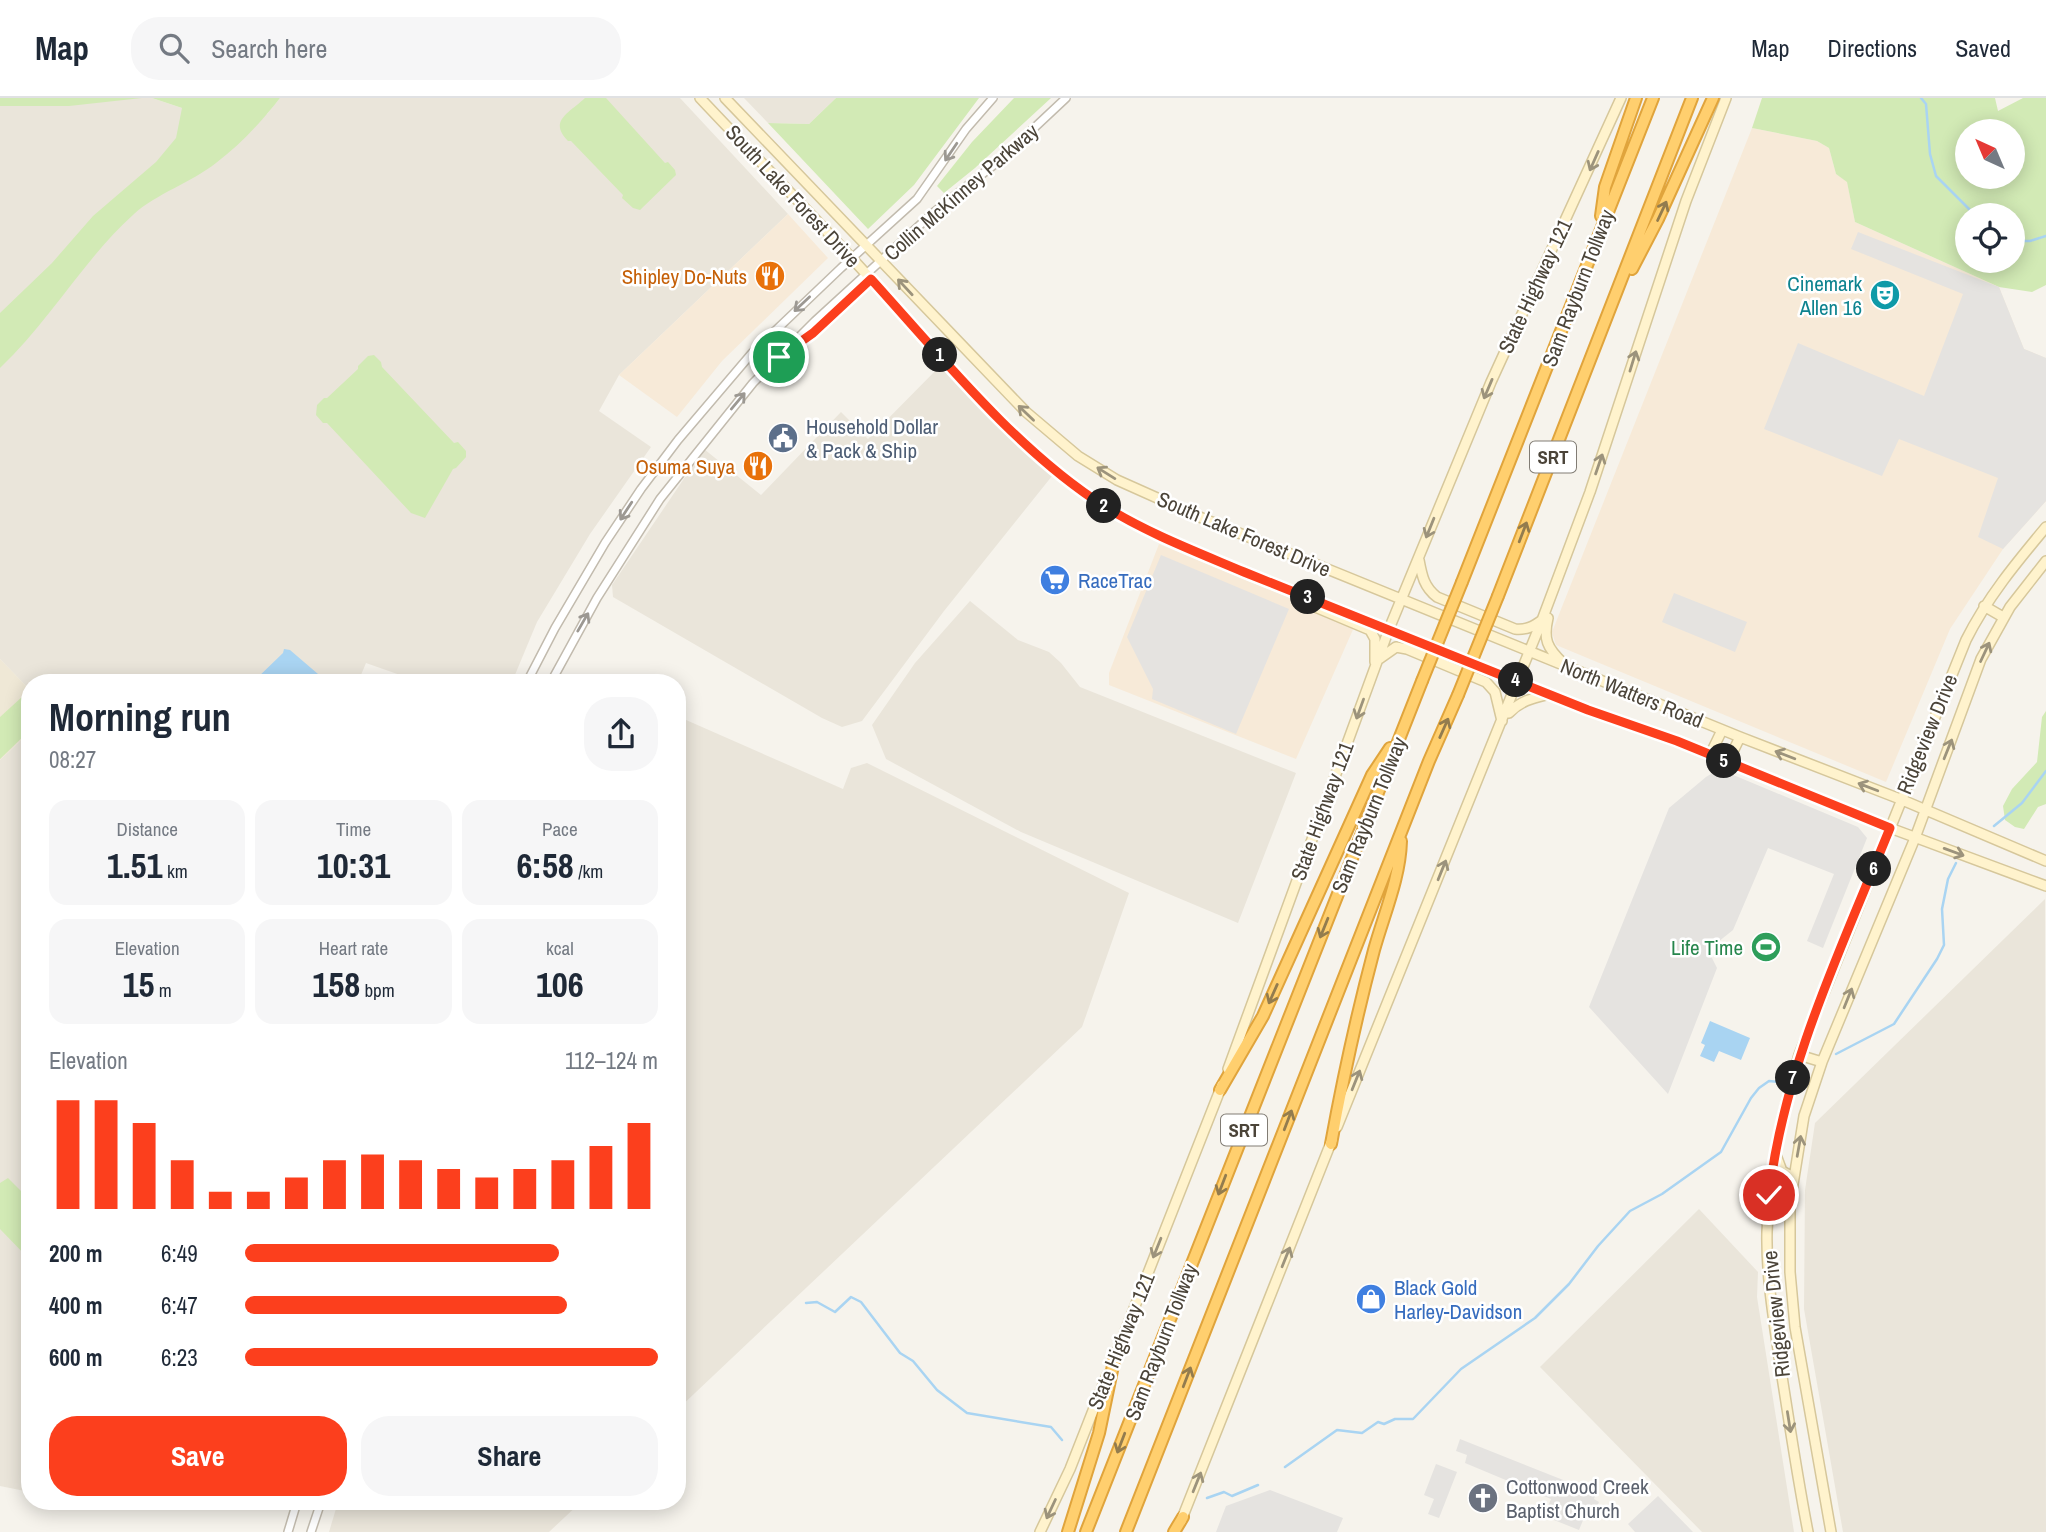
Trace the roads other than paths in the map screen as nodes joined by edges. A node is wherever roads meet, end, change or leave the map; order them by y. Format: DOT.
graph roads {
  1 [pos="700,98"];
  2 [pos="725,98"];
  3 [pos="993,98"];
  4 [pos="1066,98"];
  5 [pos="1621,98"];
  6 [pos="1636,98"];
  7 [pos="1653,98"];
  8 [pos="1692,98"];
  9 [pos="1713,98"];
  10 [pos="1726,98"];
  11 [pos="1598,233"];
  12 [pos="865,245"];
  13 [pos="852,258"];
  14 [pos="880,262"];
  15 [pos="869,276"];
  16 [pos="1608,315"];
  17 [pos="2046,527"];
  18 [pos="1418,558"];
  19 [pos="2046,561"];
  20 [pos="1555,586"];
  21 [pos="1304,595"];
  22 [pos="1401,599"];
  23 [pos="1984,606"];
  24 [pos="2003,617"];
  25 [pos="1542,620"];
  26 [pos="1389,629"];
  27 [pos="1530,652"];
  28 [pos="1377,664"];
  29 [pos="1567,666"];
  30 [pos="531,674"];
  31 [pos="555,674"];
  32 [pos="1519,681"];
  33 [pos="1550,694"];
  34 [pos="1502,723"];
  35 [pos="1404,728"];
  36 [pos="1722,730"];
  37 [pos="1740,737"];
  38 [pos="1710,755"];
  39 [pos="1728,762"];
  40 [pos="1900,799"];
  41 [pos="1924,810"];
  42 [pos="1890,828"];
  43 [pos="1401,835"];
  44 [pos="1915,838"];
  45 [pos="2046,861"];
  46 [pos="2046,886"];
  47 [pos="1799,1055"];
  48 [pos="1822,1062"];
  49 [pos="1220,1090"];
  50 [pos="1331,1143"];
  51 [pos="1774,1151"];
  52 [pos="1793,1177"];
  53 [pos="1115,1356"];
  54 [pos="295,1510"];
  55 [pos="318,1510"];
  56 [pos="1183,1517"];
  57 [pos="288,1532"];
  58 [pos="311,1532"];
  59 [pos="1040,1532"];
  60 [pos="1068,1532"];
  61 [pos="1086,1532"];
  62 [pos="1126,1532"];
  63 [pos="1175,1532"];
  64 [pos="1808,1532"];
  65 [pos="1831,1532"];
  1 -- 13 [label="main road, South Lake Forest Drive"];
  2 -- 12 [label="main road, South Lake Forest Drive"];
  3 -- 12 [label="street, Collin McKinney Parkway, one-way"];
  4 -- 14 [label="street, Collin McKinney Parkway"];
  5 -- 18 [label="main road, State Highway 121, one-way"];
  6 -- 11 [label="highway"];
  7 -- 11 [label="highway, Sam Rayburn Tollway / SRT"];
  8 -- 16 [label="highway, Sam Rayburn Tollway / SRT"];
  16 -- 9 [label="highway, one-way"];
  20 -- 10 [label="main road, one-way"];
  11 -- 35 [label="highway, Sam Rayburn Tollway / SRT, bridge"];
  12 -- 13 [label="street, Collin McKinney Parkway"];
  12 -- 14 [label="main road, South Lake Forest Drive"];
  13 -- 15 [label="main road, South Lake Forest Drive"];
  13 -- 30 [label="street, Collin McKinney Parkway, one-way"];
  14 -- 15 [label="street, Collin McKinney Parkway"];
  22 -- 14 [label="main road, South Lake Forest Drive, one-way"];
  15 -- 21 [label="main road, South Lake Forest Drive"];
  31 -- 15 [label="street, Collin McKinney Parkway, one-way"];
  43 -- 16 [label="highway, Sam Rayburn Tollway / SRT, one-way, bridge"];
  17 -- 23 [label="main road, Ridgeview Drive"];
  18 -- 22 [label="main road, State Highway 121"];
  18 -- 25 [label="main road"];
  19 -- 24 [label="main road, Ridgeview Drive"];
  20 -- 25 [label="main road"];
  20 -- 29 [label="main road"];
  21 -- 26 [label="main road, South Lake Forest Drive"];
  21 -- 28 [label="main road"];
  22 -- 26 [label="main road, State Highway 121"];
  22 -- 27 [label="main road, South Lake Forest Drive"];
  23 -- 24 [label="main road"];
  23 -- 40 [label="main road, Ridgeview Drive"];
  41 -- 24 [label="main road, Ridgeview Drive, one-way"];
  25 -- 27 [label="main road"];
  26 -- 28 [label="main road, State Highway 121"];
  26 -- 32 [label="main road, South Lake Forest Drive"];
  27 -- 29 [label="main road, North Watters Road"];
  27 -- 32 [label="main road"];
  28 -- 34 [label="main road"];
  28 -- 49 [label="main road, State Highway 121, one-way"];
  29 -- 36 [label="main road, North Watters Road"];
  32 -- 33 [label="main road, North Watters Road"];
  32 -- 34 [label="main road"];
  33 -- 34 [label="main road"];
  33 -- 38 [label="main road, North Watters Road"];
  50 -- 34 [label="main road, one-way"];
  35 -- 49 [label="highway, one-way"];
  35 -- 61 [label="highway, Sam Rayburn Tollway / SRT, one-way"];
  36 -- 37 [label="main road, North Watters Road"];
  36 -- 38 [label="main road"];
  37 -- 39 [label="main road"];
  40 -- 37 [label="main road, North Watters Road, one-way"];
  38 -- 39 [label="main road, North Watters Road"];
  39 -- 42 [label="main road, North Watters Road"];
  40 -- 41 [label="main road, North Watters Road"];
  40 -- 42 [label="main road, Ridgeview Drive"];
  41 -- 44 [label="main road, Ridgeview Drive"];
  41 -- 45 [label="main road, North Watters Road"];
  42 -- 44 [label="main road, North Watters Road"];
  42 -- 47 [label="main road, Ridgeview Drive"];
  43 -- 50 [label="highway"];
  62 -- 43 [label="highway, Sam Rayburn Tollway / SRT, one-way"];
  44 -- 46 [label="main road, North Watters Road, one-way"];
  48 -- 44 [label="main road, Ridgeview Drive, one-way"];
  47 -- 48 [label="main road"];
  47 -- 51 [label="main road, Ridgeview Drive"];
  52 -- 48 [label="main road, Ridgeview Drive, one-way"];
  49 -- 53 [label="main road, State Highway 121, one-way"];
  56 -- 50 [label="main road, one-way"];
  51 -- 52 [label="main road"];
  51 -- 64 [label="main road, Ridgeview Drive, one-way"];
  52 -- 65 [label="main road, Ridgeview Drive"];
  53 -- 59 [label="main road, State Highway 121, one-way"];
  53 -- 60 [label="highway"];
  54 -- 57 [label="street"];
  55 -- 58 [label="street"];
  56 -- 63 [label="highway"];
}
